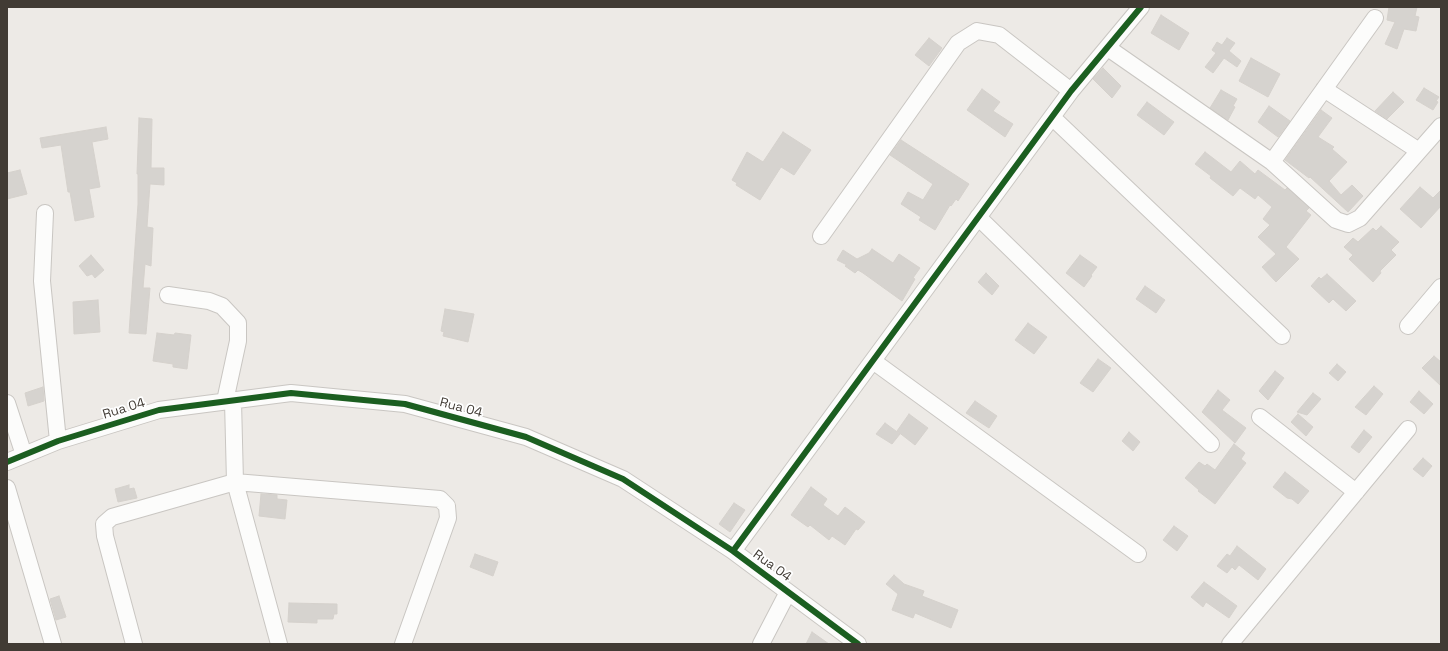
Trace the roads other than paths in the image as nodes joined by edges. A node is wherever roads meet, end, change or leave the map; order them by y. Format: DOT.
graph roads {
  1 [pos="1141,7"];
  2 [pos="1375,18"];
  3 [pos="1108,48"];
  4 [pos="1324,89"];
  5 [pos="1071,91"];
  6 [pos="1052,117"];
  7 [pos="1441,126"];
  8 [pos="1419,151"];
  9 [pos="1272,162"];
  10 [pos="45,213"];
  11 [pos="978,218"];
  12 [pos="821,236"];
  13 [pos="1441,287"];
  14 [pos="168,295"];
  15 [pos="1408,326"];
  16 [pos="1282,336"];
  17 [pos="873,361"];
  18 [pos="229,401"];
  19 [pos="7,403"];
  20 [pos="1260,417"];
  21 [pos="1408,429"];
  22 [pos="58,441"];
  23 [pos="1211,444"];
  24 [pos="24,455"];
  25 [pos="7,462"];
  26 [pos="235,482"];
  27 [pos="7,488"];
  28 [pos="1356,492"];
  29 [pos="732,551"];
  30 [pos="1138,554"];
  31 [pos="788,592"];
  32 [pos="53,644"];
  33 [pos="134,644"];
  34 [pos="279,644"];
  35 [pos="403,644"];
  36 [pos="761,644"];
  37 [pos="858,644"];
  38 [pos="1230,644"];
  1 -- 3 [label="street"];
  2 -- 4 [label="street"];
  3 -- 5 [label="street"];
  3 -- 9 [label="street"];
  4 -- 8 [label="street"];
  4 -- 9 [label="street"];
  5 -- 6 [label="street"];
  5 -- 12 [label="street"];
  6 -- 11 [label="street"];
  6 -- 16 [label="street"];
  7 -- 8 [label="street"];
  8 -- 9 [label="street"];
  10 -- 22 [label="street"];
  11 -- 17 [label="street"];
  11 -- 23 [label="street"];
  13 -- 15 [label="street"];
  14 -- 18 [label="street"];
  17 -- 29 [label="street"];
  17 -- 30 [label="street"];
  18 -- 22 [label="street, Rua 04"];
  18 -- 26 [label="street"];
  18 -- 29 [label="street, Rua 04"];
  19 -- 24 [label="street"];
  20 -- 28 [label="street"];
  21 -- 28 [label="street"];
  22 -- 24 [label="street, Rua 04"];
  24 -- 25 [label="street, Rua 04"];
  26 -- 33 [label="street"];
  26 -- 34 [label="street"];
  26 -- 35 [label="street"];
  27 -- 32 [label="street"];
  28 -- 38 [label="street"];
  29 -- 31 [label="street, Rua 04"];
  31 -- 36 [label="street"];
  31 -- 37 [label="street, Rua 04"];
}
